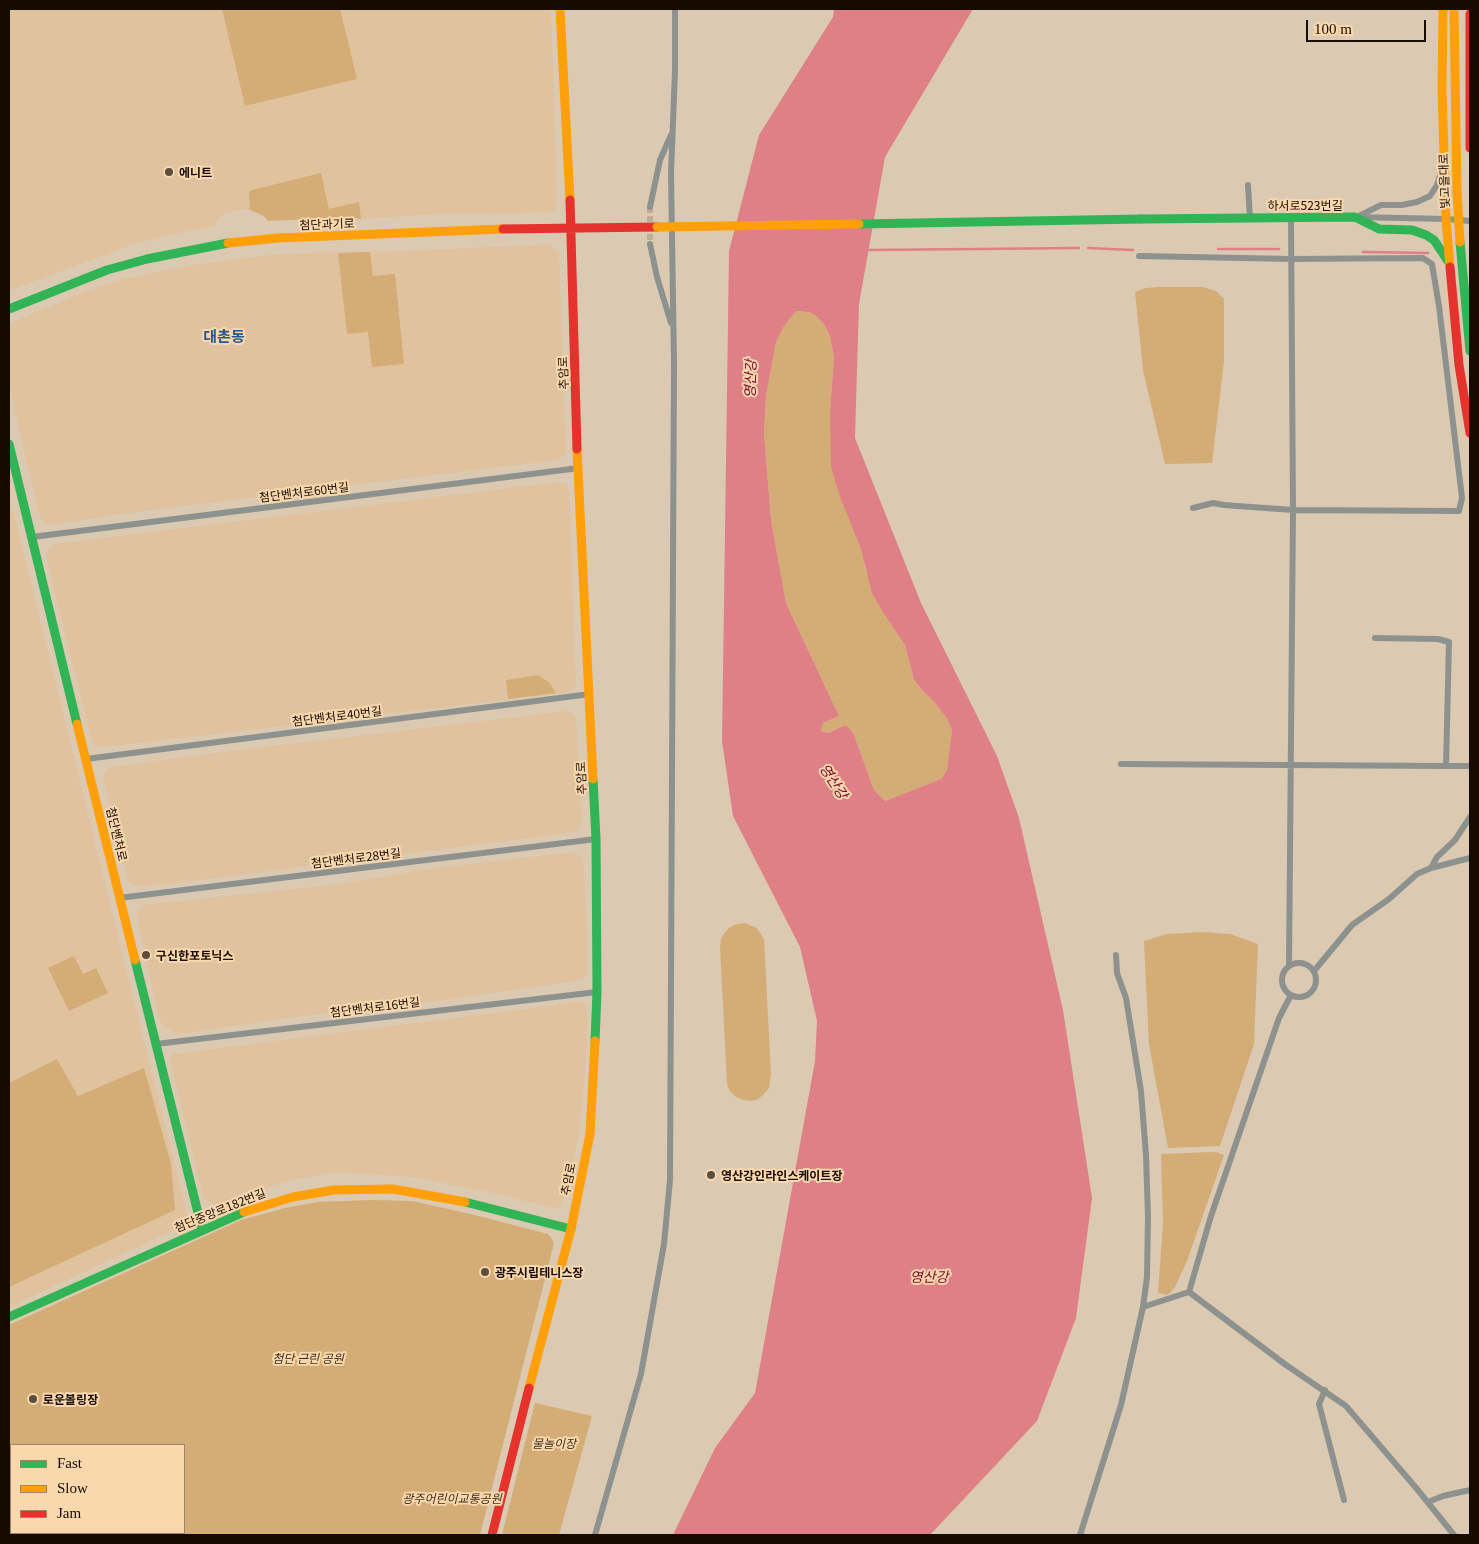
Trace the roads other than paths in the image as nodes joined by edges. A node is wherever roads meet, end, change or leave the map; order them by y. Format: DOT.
graph roads {
  1 [pos="560,9"];
  2 [pos="675,9"];
  3 [pos="1443,9"];
  4 [pos="1454,9"];
  5 [pos="1470,14"];
  6 [pos="672,132"];
  7 [pos="1470,148"];
  8 [pos="1444,164"];
  9 [pos="1248,185"];
  10 [pos="650,207"];
  11 [pos="1355,217"];
  12 [pos="1250,218"];
  13 [pos="1291,218"];
  14 [pos="1446,218"];
  15 [pos="1470,221"];
  16 [pos="657,227"];
  17 [pos="571,228"];
  18 [pos="650,244"];
  19 [pos="1140,256"];
  20 [pos="1292,259"];
  21 [pos="1449,263"];
  22 [pos="9,309"];
  23 [pos="674,344"];
  24 [pos="1470,352"];
  25 [pos="1470,433"];
  26 [pos="9,444"];
  27 [pos="580,468"];
  28 [pos="1193,508"];
  29 [pos="1293,510"];
  30 [pos="32,537"];
  31 [pos="1375,638"];
  32 [pos="590,694"];
  33 [pos="86,759"];
  34 [pos="1121,764"];
  35 [pos="1291,765"];
  36 [pos="1446,766"];
  37 [pos="1470,766"];
  38 [pos="1470,818"];
  39 [pos="596,839"];
  40 [pos="1470,858"];
  41 [pos="1431,868"];
  42 [pos="119,898"];
  43 [pos="1116,955"];
  44 [pos="1289,966"];
  45 [pos="1314,971"];
  46 [pos="597,992"];
  47 [pos="1291,995"];
  48 [pos="156,1044"];
  49 [pos="571,1229"];
  50 [pos="202,1230"];
  51 [pos="1189,1292"];
  52 [pos="1143,1307"];
  53 [pos="9,1317"];
  54 [pos="1325,1390"];
  55 [pos="1470,1490"];
  56 [pos="1344,1500"];
  57 [pos="1428,1502"];
  58 [pos="492,1535"];
  59 [pos="595,1535"];
  60 [pos="1080,1535"];
  61 [pos="1454,1535"];
  1 -- 17 [label="street, 추암로"];
  2 -- 6 [label="street"];
  3 -- 8 [label="street"];
  4 -- 24 [label="street, 빛고을대로, bridge"];
  5 -- 7 [label="street"];
  6 -- 10 [label="street"];
  6 -- 23 [label="street"];
  8 -- 11 [label="street, 빛고을대로"];
  8 -- 14 [label="street"];
  9 -- 12 [label="street"];
  11 -- 13 [label="street, 하서로523번길"];
  11 -- 14 [label="street, 하서로523번길"];
  11 -- 21 [label="street"];
  12 -- 13 [label="street, 하서로523번길"];
  12 -- 16 [label="street, 하서로523번길, bridge"];
  13 -- 20 [label="street"];
  14 -- 15 [label="street, 하서로523번길"];
  14 -- 21 [label="street"];
  16 -- 17 [label="street, 첨단과기로"];
  17 -- 22 [label="street, 첨단과기로"];
  17 -- 27 [label="street, 추암로"];
  18 -- 23 [label="street"];
  19 -- 20 [label="street"];
  20 -- 29 [label="street"];
  20 -- 29 [label="street"];
  21 -- 25 [label="street"];
  23 -- 59 [label="street"];
  26 -- 30 [label="street, 첨단벤처로"];
  27 -- 30 [label="street, 첨단벤처로60번길"];
  27 -- 32 [label="street, 추암로"];
  28 -- 29 [label="street"];
  29 -- 35 [label="street"];
  30 -- 33 [label="street, 첨단벤처로"];
  31 -- 36 [label="street"];
  32 -- 33 [label="street, 첨단벤처로40번길"];
  32 -- 39 [label="street, 추암로"];
  33 -- 42 [label="street, 첨단벤처로"];
  34 -- 35 [label="street"];
  35 -- 36 [label="street"];
  35 -- 44 [label="street"];
  36 -- 37 [label="street"];
  38 -- 41 [label="street"];
  39 -- 42 [label="street, 첨단벤처로28번길"];
  39 -- 46 [label="street, 추암로"];
  40 -- 41 [label="street"];
  41 -- 45 [label="street"];
  42 -- 48 [label="street, 첨단벤처로"];
  43 -- 52 [label="street"];
  44 -- 45 [label="street"];
  44 -- 47 [label="street"];
  45 -- 47 [label="street"];
  46 -- 48 [label="street, 첨단벤처로16번길"];
  46 -- 49 [label="street, 추암로"];
  47 -- 51 [label="street"];
  48 -- 50 [label="street, 첨단벤처로"];
  49 -- 50 [label="street, 첨단중앙로182번길"];
  49 -- 58 [label="street, 추암로"];
  50 -- 53 [label="street, 첨단중앙로182번길"];
  51 -- 52 [label="street"];
  51 -- 54 [label="street"];
  52 -- 60 [label="street"];
  54 -- 56 [label="street"];
  54 -- 57 [label="street"];
  55 -- 57 [label="street"];
  57 -- 61 [label="street"];
}
